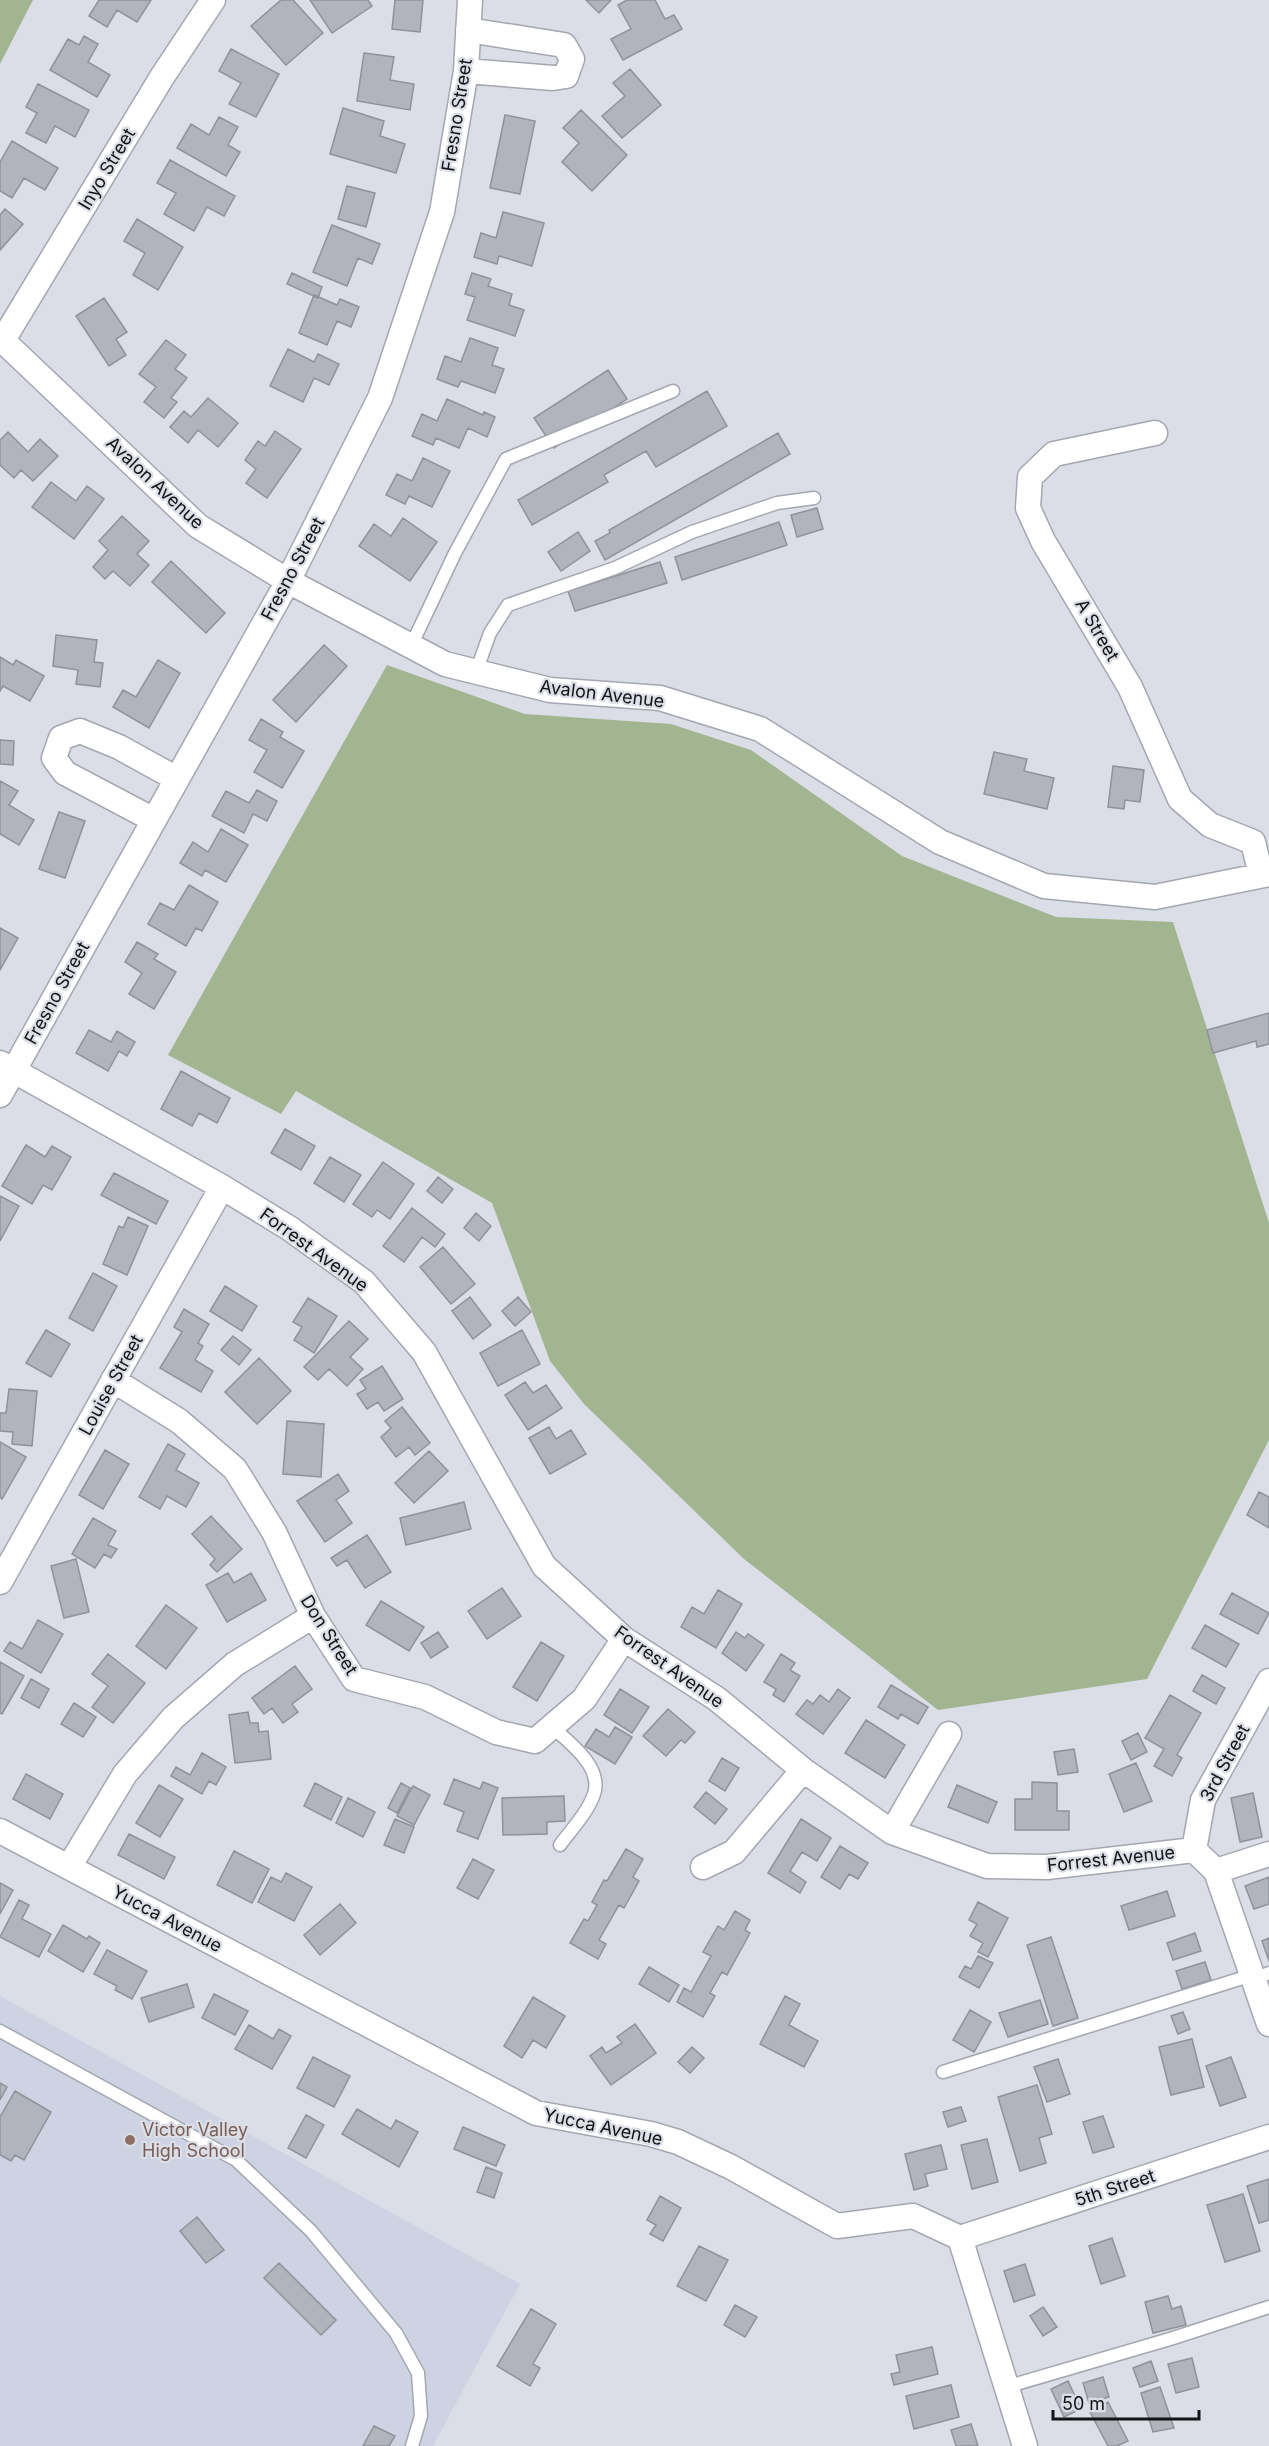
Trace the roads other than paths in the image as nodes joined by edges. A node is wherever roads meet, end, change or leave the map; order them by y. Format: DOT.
graph roads {
  1 [pos="213,0"];
  2 [pos="470,0"];
  3 [pos="468,30"];
  4 [pos="466,71"];
  5 [pos="2,339"];
  6 [pos="673,391"];
  7 [pos="1155,433"];
  8 [pos="814,498"];
  9 [pos="288,581"];
  10 [pos="411,646"];
  11 [pos="476,672"];
  12 [pos="177,778"];
  13 [pos="154,820"];
  14 [pos="1265,875"];
  15 [pos="7,1067"];
  16 [pos="0,1095"];
  17 [pos="222,1187"];
  18 [pos="113,1380"];
  19 [pos="0,1582"];
  20 [pos="313,1616"];
  21 [pos="624,1639"];
  22 [pos="1269,1681"];
  23 [pos="552,1727"];
  24 [pos="949,1734"];
  25 [pos="803,1770"];
  26 [pos="0,1831"];
  27 [pos="892,1832"];
  28 [pos="560,1845"];
  29 [pos="1194,1850"];
  30 [pos="1269,1854"];
  31 [pos="69,1867"];
  32 [pos="703,1867"];
  33 [pos="1216,1870"];
  34 [pos="1258,1976"];
  35 [pos="1269,2024"];
  36 [pos="0,2031"];
  37 [pos="943,2072"];
  38 [pos="1269,2137"];
  39 [pos="960,2238"];
  40 [pos="1269,2307"];
  41 [pos="1006,2387"];
  42 [pos="412,2446"];
  43 [pos="1025,2446"];
  1 -- 5 [label="street, Inyo Street"];
  2 -- 3 [label="street, Fresno Street"];
  3 -- 4 [label="street, Fresno Street"];
  3 -- 4 [label="street"];
  4 -- 9 [label="street, Fresno Street"];
  5 -- 9 [label="street, Avalon Avenue"];
  6 -- 10 [label="lane"];
  7 -- 14 [label="street, A Street"];
  8 -- 11 [label="lane"];
  9 -- 10 [label="street, Avalon Avenue"];
  9 -- 12 [label="street, Fresno Street"];
  10 -- 11 [label="street, Avalon Avenue"];
  11 -- 14 [label="street, Avalon Avenue"];
  12 -- 13 [label="street, Fresno Street"];
  12 -- 13 [label="street"];
  13 -- 15 [label="street, Fresno Street"];
  15 -- 16 [label="street, Fresno Street"];
  15 -- 17 [label="street, Forrest Avenue"];
  17 -- 18 [label="street, Louise Street"];
  17 -- 21 [label="street, Forrest Avenue"];
  18 -- 19 [label="street, Louise Street"];
  18 -- 20 [label="street, Don Street"];
  20 -- 23 [label="street, Don Street"];
  20 -- 31 [label="street"];
  21 -- 23 [label="street, Don Street"];
  21 -- 25 [label="street, Forrest Avenue"];
  22 -- 29 [label="street, 3rd Street"];
  23 -- 28 [label="lane"];
  24 -- 27 [label="street"];
  25 -- 27 [label="street, Forrest Avenue"];
  25 -- 32 [label="street"];
  26 -- 31 [label="street, Yucca Avenue"];
  27 -- 29 [label="street, Forrest Avenue"];
  29 -- 33 [label="street, Forrest Avenue"];
  30 -- 33 [label="street"];
  31 -- 39 [label="street, Yucca Avenue"];
  33 -- 34 [label="street, Forrest Avenue"];
  34 -- 35 [label="street, Forrest Avenue"];
  34 -- 37 [label="lane"];
  36 -- 42 [label="lane"];
  38 -- 39 [label="street, 5th Street"];
  39 -- 41 [label="street"];
  40 -- 41 [label="lane"];
  41 -- 43 [label="street"];
}
